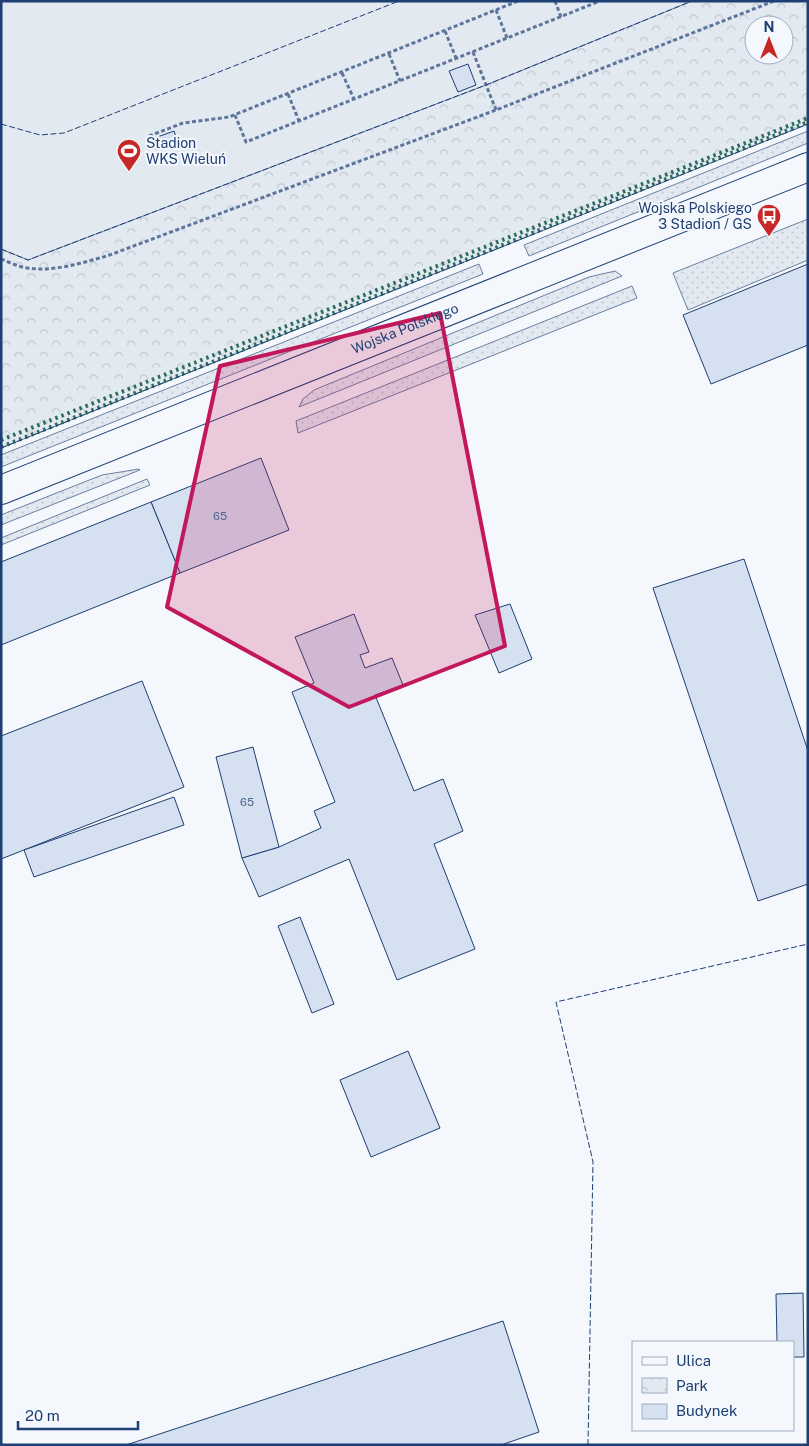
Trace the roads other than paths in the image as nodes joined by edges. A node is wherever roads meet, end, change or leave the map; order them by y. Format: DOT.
graph roads {
  1 [pos="808,167"];
  2 [pos="1,490"];
  1 -- 2 [label="street, Wojska Polskiego"];
}
